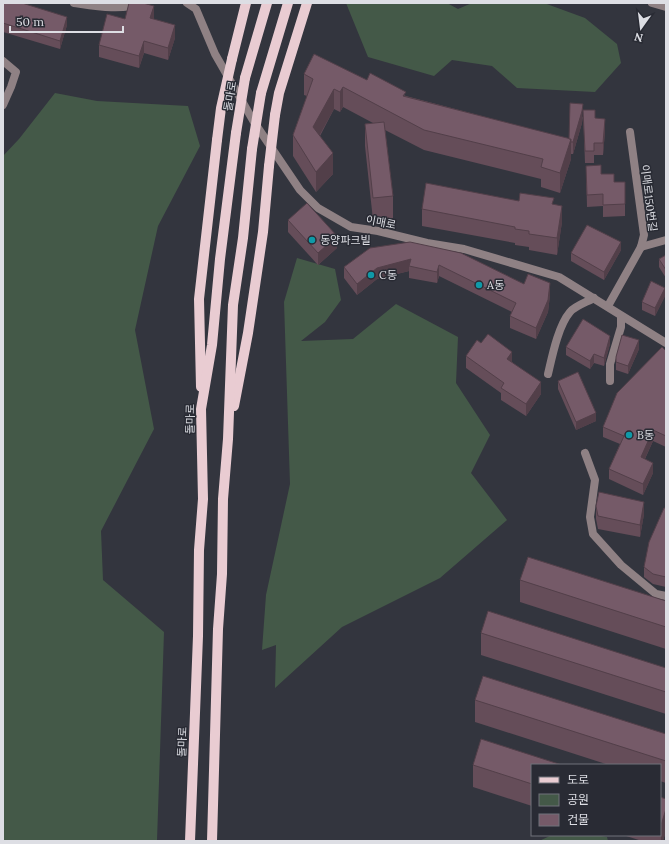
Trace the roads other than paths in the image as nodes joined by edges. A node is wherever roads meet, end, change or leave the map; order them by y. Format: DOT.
graph roads {
  1 [pos="74,3"];
  2 [pos="142,3"];
  3 [pos="188,3"];
  4 [pos="246,3"];
  5 [pos="267,3"];
  6 [pos="288,3"];
  7 [pos="307,3"];
  8 [pos="652,3"];
  9 [pos="666,7"];
  10 [pos="3,61"];
  11 [pos="3,105"];
  12 [pos="630,132"];
  13 [pos="666,240"];
  14 [pos="641,247"];
  15 [pos="594,298"];
  16 [pos="608,306"];
  17 [pos="622,316"];
  18 [pos="666,343"];
  19 [pos="548,374"];
  20 [pos="610,381"];
  21 [pos="201,409"];
  22 [pos="228,439"];
  23 [pos="585,453"];
  24 [pos="666,596"];
  25 [pos="190,841"];
  26 [pos="212,841"];
  1 -- 2 [label="street"];
  3 -- 15 [label="street, 이매로"];
  4 -- 21 [label="main road, bridge"];
  5 -- 21 [label="main road, 돌마로, bridge"];
  6 -- 22 [label="main road, bridge"];
  7 -- 22 [label="main road, bridge"];
  8 -- 9 [label="street"];
  10 -- 11 [label="street"];
  12 -- 14 [label="street, 이매로150번길"];
  13 -- 14 [label="street"];
  14 -- 16 [label="street, 이매로150번길"];
  15 -- 16 [label="street, 이매로"];
  15 -- 19 [label="street"];
  16 -- 17 [label="street, 이매로"];
  17 -- 18 [label="street, 이매로"];
  17 -- 20 [label="street"];
  21 -- 25 [label="main road, 돌마로"];
  22 -- 26 [label="main road"];
  23 -- 24 [label="street"];
}
